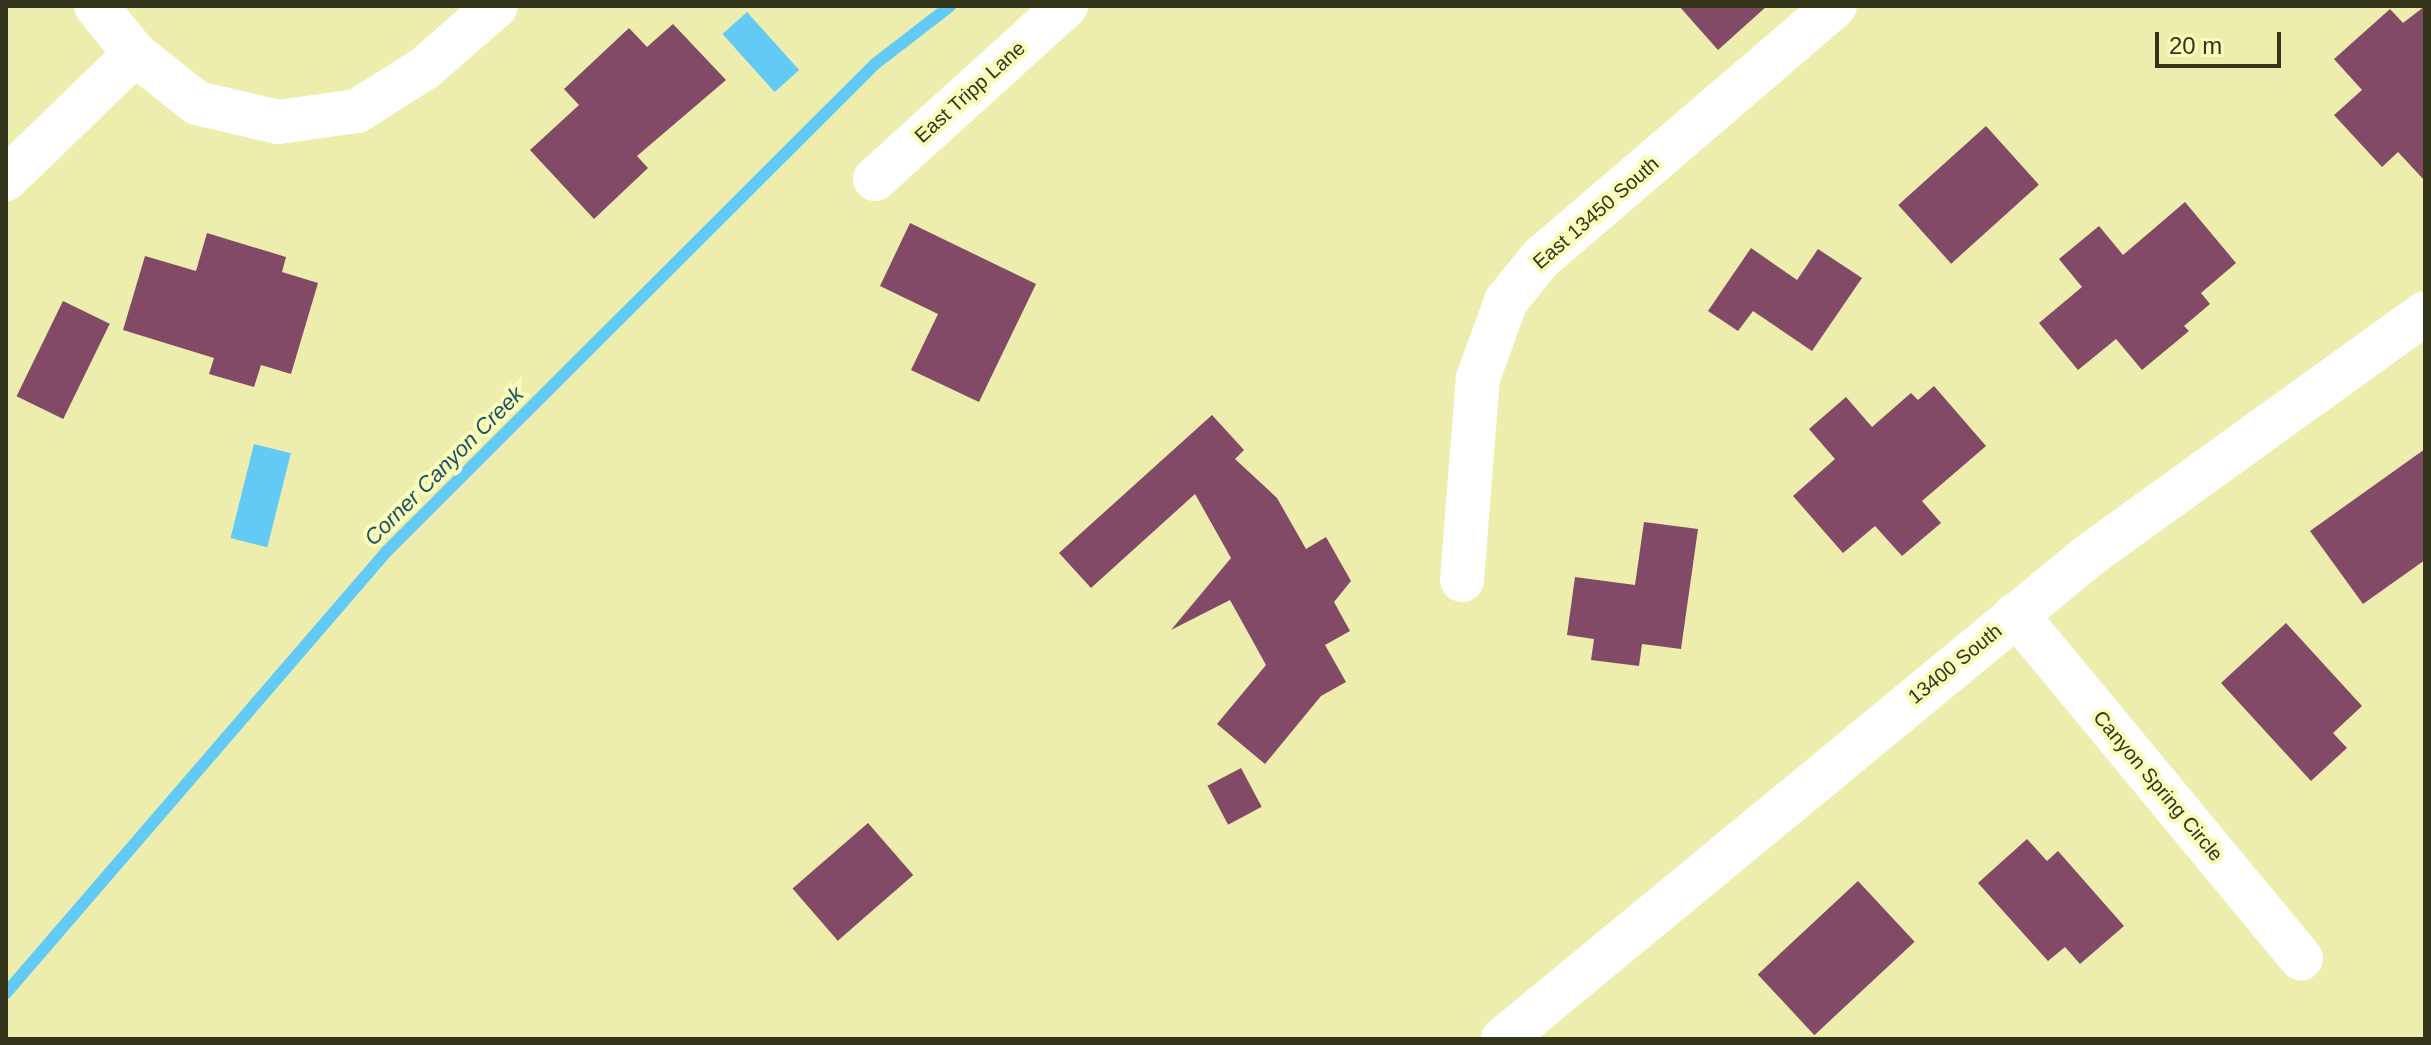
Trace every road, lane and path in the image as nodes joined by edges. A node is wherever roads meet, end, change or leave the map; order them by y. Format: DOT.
graph roads {
  1 [pos="96,6"];
  2 [pos="496,6"];
  3 [pos="1066,6"];
  4 [pos="1835,6"];
  5 [pos="135,54"];
  6 [pos="6,179"];
  7 [pos="875,179"];
  8 [pos="2425,313"];
  9 [pos="1462,580"];
  10 [pos="2016,614"];
  11 [pos="2301,958"];
  12 [pos="1503,1039"];
  1 -- 5 [label="street"];
  2 -- 5 [label="street"];
  3 -- 7 [label="street, East Tripp Lane"];
  4 -- 9 [label="street, East 13450 South"];
  5 -- 6 [label="street"];
  8 -- 10 [label="street, 13400 South"];
  10 -- 11 [label="street, Canyon Spring Circle"];
  10 -- 12 [label="street, 13400 South"];
}
